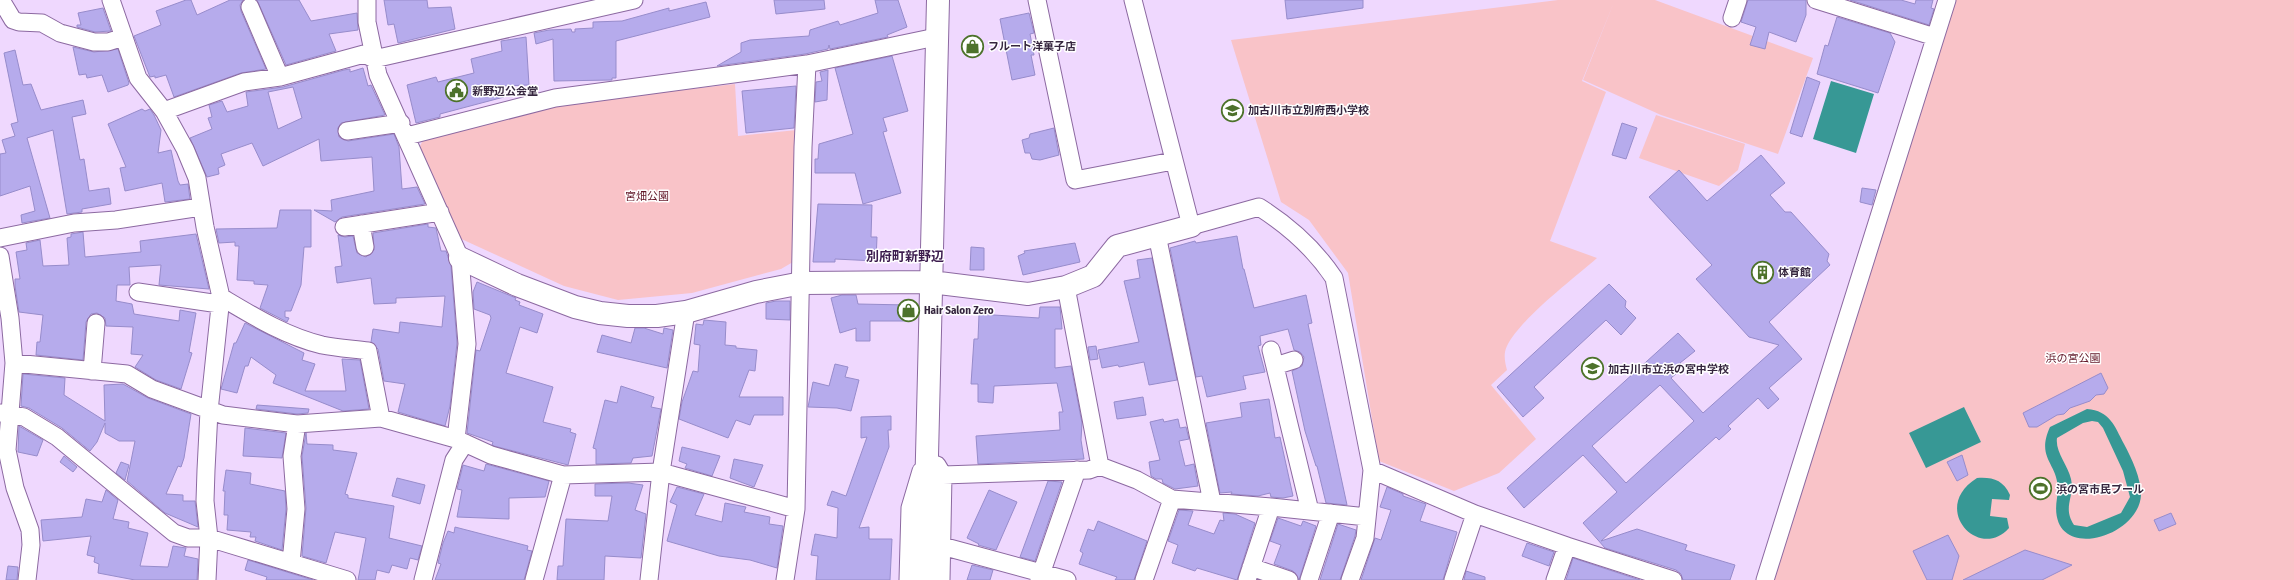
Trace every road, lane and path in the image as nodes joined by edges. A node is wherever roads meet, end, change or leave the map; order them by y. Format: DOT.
graph roads {
  1 [pos="1,0"];
  2 [pos="111,0"];
  3 [pos="367,0"];
  4 [pos="634,0"];
  5 [pos="938,0"];
  6 [pos="1037,0"];
  7 [pos="1133,0"];
  8 [pos="1738,0"];
  9 [pos="1816,0"];
  10 [pos="1947,0"];
  11 [pos="250,7"];
  12 [pos="1732,18"];
  13 [pos="936,37"];
  14 [pos="124,38"];
  15 [pos="1935,38"];
  16 [pos="374,58"];
  17 [pos="807,64"];
  18 [pos="280,77"];
  19 [pos="164,111"];
  20 [pos="404,130"];
  21 [pos="347,131"];
  22 [pos="1173,161"];
  23 [pos="201,207"];
  24 [pos="440,212"];
  25 [pos="361,224"];
  26 [pos="1191,226"];
  27 [pos="344,227"];
  28 [pos="1157,235"];
  29 [pos="0,238"];
  30 [pos="365,247"];
  31 [pos="0,256"];
  32 [pos="460,258"];
  33 [pos="931,282"];
  34 [pos="802,283"];
  35 [pos="1066,287"];
  36 [pos="138,292"];
  37 [pos="220,301"];
  38 [pos="686,312"];
  39 [pos="96,323"];
  40 [pos="1271,350"];
  41 [pos="1294,360"];
  42 [pos="14,363"];
  43 [pos="1275,366"];
  44 [pos="92,371"];
  45 [pos="209,411"];
  46 [pos="4,414"];
  47 [pos="381,418"];
  48 [pos="297,424"];
  49 [pos="460,441"];
  50 [pos="928,450"];
  51 [pos="1100,466"];
  52 [pos="1077,470"];
  53 [pos="1372,470"];
  54 [pos="662,472"];
  55 [pos="563,475"];
  56 [pos="943,475"];
  57 [pos="1172,499"];
  58 [pos="1212,502"];
  59 [pos="1272,507"];
  60 [pos="796,509"];
  61 [pos="1310,511"];
  62 [pos="1331,513"];
  63 [pos="1475,514"];
  64 [pos="1367,517"];
  65 [pos="209,538"];
  66 [pos="942,546"];
  67 [pos="1567,546"];
  68 [pos="291,563"];
  69 [pos="1249,573"];
  70 [pos="1040,576"];
  71 [pos="1663,579"];
  72 [pos="27,580"];
  73 [pos="207,580"];
  74 [pos="347,580"];
  75 [pos="424,580"];
  76 [pos="534,580"];
  77 [pos="649,580"];
  78 [pos="786,580"];
  79 [pos="908,580"];
  80 [pos="924,580"];
  81 [pos="941,580"];
  82 [pos="1067,580"];
  83 [pos="1144,580"];
  84 [pos="1289,580"];
  85 [pos="1309,580"];
  86 [pos="1350,580"];
  87 [pos="1453,580"];
  88 [pos="1556,580"];
  89 [pos="1765,580"];
  1 -- 14 [label="street"];
  2 -- 14 [label="street"];
  3 -- 16 [label="street"];
  4 -- 16 [label="street"];
  5 -- 13 [label="street"];
  6 -- 22 [label="street"];
  7 -- 22 [label="street"];
  8 -- 12 [label="street"];
  9 -- 15 [label="street"];
  10 -- 15 [label="street"];
  11 -- 18 [label="street"];
  13 -- 17 [label="street"];
  13 -- 33 [label="street"];
  14 -- 19 [label="street"];
  15 -- 89 [label="street"];
  16 -- 18 [label="street"];
  16 -- 20 [label="street"];
  17 -- 20 [label="street"];
  17 -- 34 [label="street"];
  18 -- 19 [label="street"];
  19 -- 23 [label="street"];
  20 -- 21 [label="street"];
  20 -- 24 [label="street"];
  22 -- 26 [label="street"];
  23 -- 29 [label="street"];
  23 -- 37 [label="street"];
  24 -- 25 [label="street"];
  24 -- 32 [label="street"];
  25 -- 27 [label="street"];
  25 -- 30 [label="street"];
  26 -- 28 [label="street"];
  26 -- 53 [label="street"];
  28 -- 35 [label="street"];
  28 -- 58 [label="street"];
  31 -- 42 [label="street"];
  32 -- 38 [label="street"];
  32 -- 49 [label="street"];
  33 -- 34 [label="street"];
  33 -- 35 [label="street"];
  33 -- 50 [label="street"];
  34 -- 38 [label="street"];
  34 -- 60 [label="street"];
  35 -- 51 [label="street"];
  36 -- 37 [label="street"];
  37 -- 45 [label="street"];
  37 -- 47 [label="street"];
  38 -- 54 [label="street"];
  39 -- 44 [label="street"];
  40 -- 43 [label="street"];
  41 -- 43 [label="street"];
  42 -- 44 [label="street"];
  42 -- 46 [label="street"];
  43 -- 61 [label="street"];
  44 -- 45 [label="street"];
  45 -- 48 [label="street"];
  45 -- 65 [label="street"];
  46 -- 65 [label="street"];
  46 -- 72 [label="street"];
  47 -- 48 [label="street"];
  47 -- 49 [label="street"];
  48 -- 68 [label="street"];
  49 -- 55 [label="street"];
  49 -- 75 [label="street"];
  50 -- 56 [label="street"];
  50 -- 79 [label="street"];
  50 -- 80 [label="street"];
  51 -- 52 [label="street"];
  51 -- 57 [label="street"];
  52 -- 56 [label="street"];
  52 -- 70 [label="street"];
  53 -- 63 [label="street"];
  53 -- 64 [label="street"];
  54 -- 55 [label="street"];
  54 -- 60 [label="street"];
  54 -- 77 [label="street"];
  55 -- 76 [label="street"];
  56 -- 66 [label="street"];
  57 -- 58 [label="street"];
  57 -- 83 [label="street"];
  58 -- 59 [label="street"];
  59 -- 61 [label="street"];
  59 -- 69 [label="street"];
  60 -- 78 [label="street"];
  61 -- 62 [label="street"];
  62 -- 64 [label="street"];
  62 -- 85 [label="street"];
  63 -- 67 [label="street"];
  63 -- 87 [label="street"];
  64 -- 86 [label="street"];
  65 -- 68 [label="street"];
  65 -- 73 [label="street"];
  66 -- 70 [label="street"];
  66 -- 81 [label="street"];
  67 -- 71 [label="street"];
  67 -- 88 [label="street"];
  68 -- 74 [label="street"];
  69 -- 84 [label="street"];
  70 -- 82 [label="street"];
}
